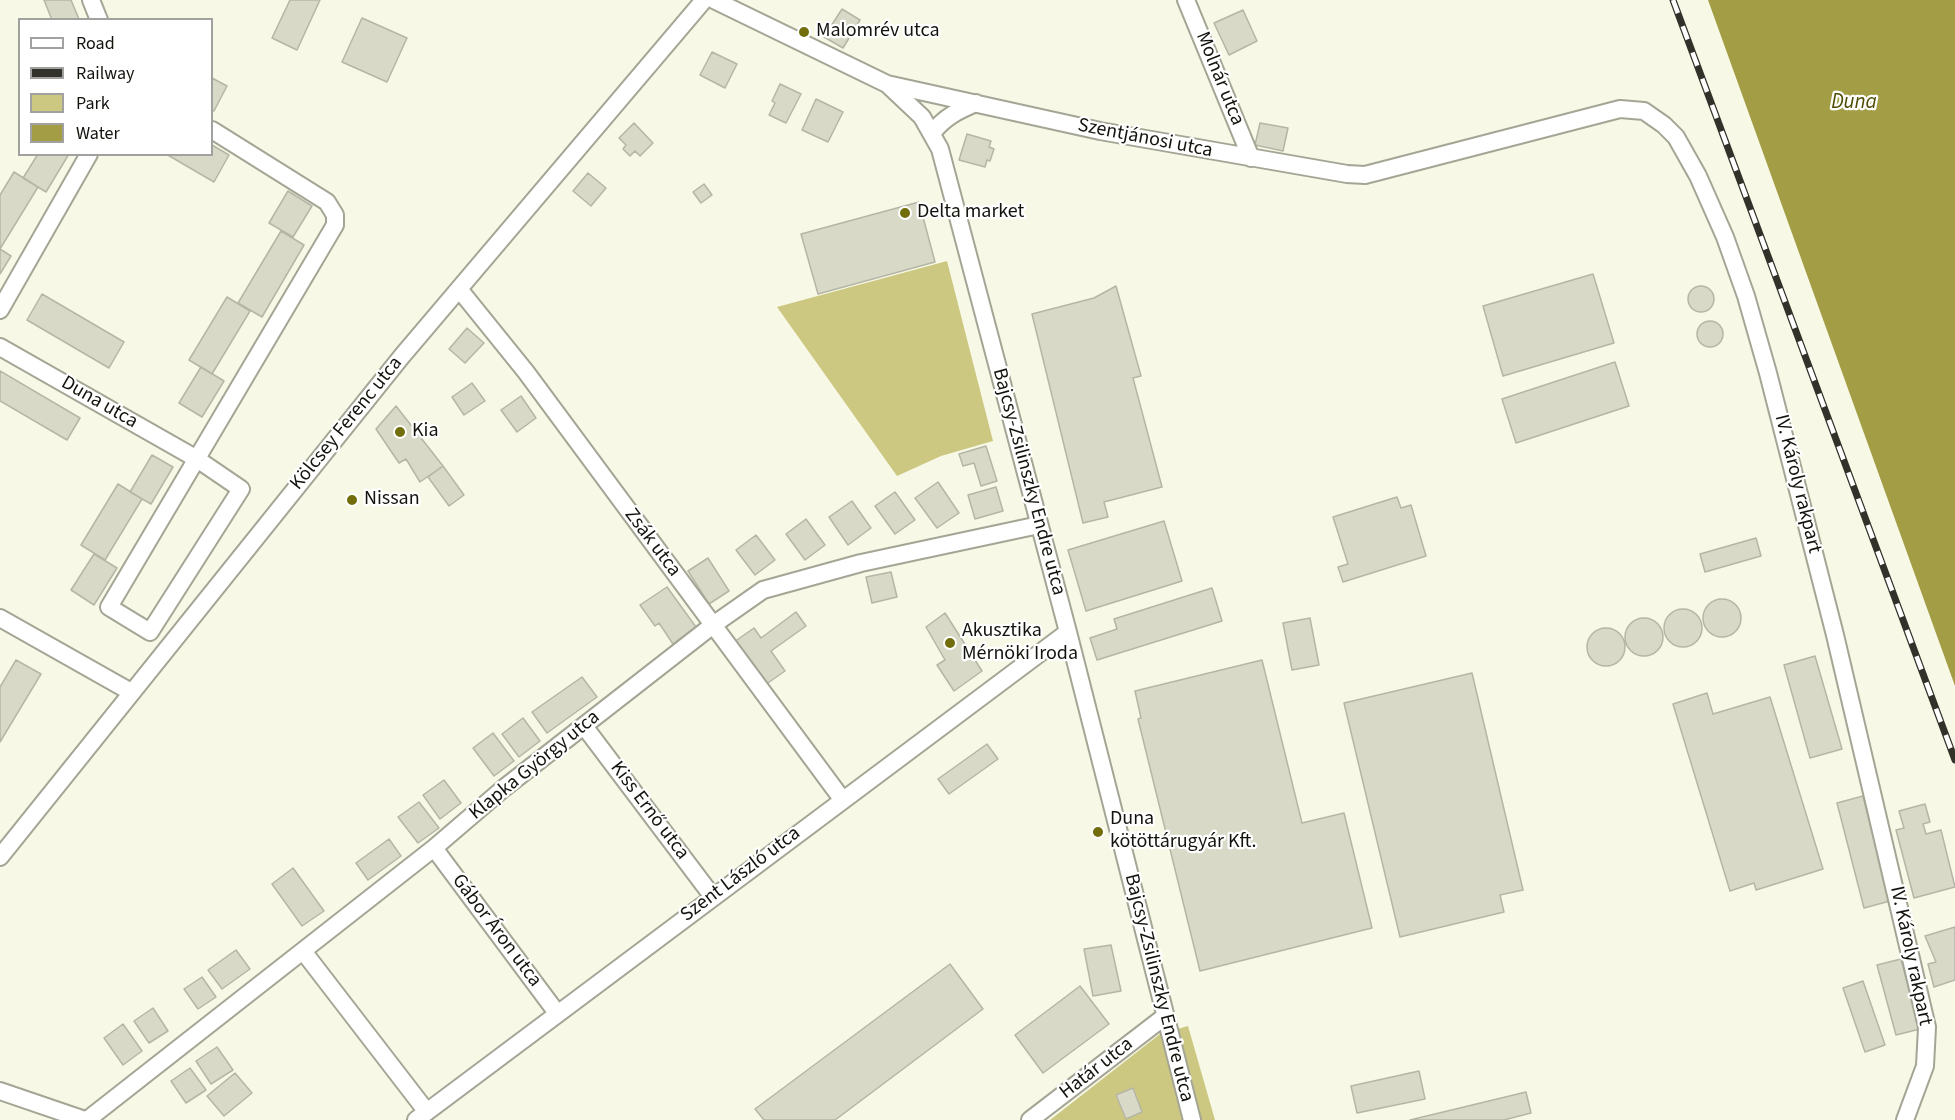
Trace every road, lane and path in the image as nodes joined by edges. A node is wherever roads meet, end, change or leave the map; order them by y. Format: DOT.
graph roads {
  1 [pos="91,0"];
  2 [pos="704,0"];
  3 [pos="714,0"];
  4 [pos="1186,0"];
  5 [pos="98,18"];
  6 [pos="886,84"];
  7 [pos="977,103"];
  8 [pos="213,131"];
  9 [pos="932,133"];
  10 [pos="88,156"];
  11 [pos="1251,158"];
  12 [pos="1405,163"];
  13 [pos="459,289"];
  14 [pos="0,310"];
  15 [pos="0,347"];
  16 [pos="197,459"];
  17 [pos="1038,525"];
  18 [pos="0,618"];
  19 [pos="713,625"];
  20 [pos="1068,632"];
  21 [pos="131,692"];
  22 [pos="584,726"];
  23 [pos="842,799"];
  24 [pos="434,848"];
  25 [pos="0,857"];
  26 [pos="713,897"];
  27 [pos="303,951"];
  28 [pos="557,1013"];
  29 [pos="1164,1017"];
  30 [pos="0,1091"];
  31 [pos="421,1116"];
  32 [pos="86,1120"];
  33 [pos="1030,1120"];
  34 [pos="1192,1120"];
  35 [pos="1905,1120"];
  1 -- 5 [label="street"];
  2 -- 13 [label="street, Kölcsey Ferenc utca"];
  3 -- 6 [label="street, Bajcsy-Zsilinszky Endre utca"];
  4 -- 11 [label="street, Molnár utca"];
  6 -- 7 [label="street, Szentjánosi utca"];
  6 -- 9 [label="street, Bajcsy-Zsilinszky Endre utca"];
  7 -- 9 [label="street"];
  7 -- 11 [label="street, Szentjánosi utca"];
  8 -- 16 [label="street"];
  9 -- 17 [label="street, Bajcsy-Zsilinszky Endre utca"];
  10 -- 14 [label="street"];
  11 -- 12 [label="street, Szentjánosi utca"];
  12 -- 35 [label="street, IV. Károly rakpart"];
  13 -- 19 [label="street, Zsák utca"];
  13 -- 21 [label="street, Kölcsey Ferenc utca"];
  15 -- 16 [label="street, Duna utca"];
  16 -- 16 [label="street"];
  17 -- 19 [label="street, Klapka György utca"];
  17 -- 20 [label="street, Bajcsy-Zsilinszky Endre utca"];
  18 -- 21 [label="street"];
  19 -- 22 [label="street, Klapka György utca"];
  19 -- 23 [label="street, Zsák utca"];
  20 -- 23 [label="street, Szent László utca"];
  20 -- 29 [label="street, Bajcsy-Zsilinszky Endre utca"];
  21 -- 25 [label="street, Kölcsey Ferenc utca"];
  22 -- 24 [label="street, Klapka György utca"];
  22 -- 26 [label="street, Kiss Ernő utca"];
  23 -- 26 [label="street, Szent László utca"];
  24 -- 27 [label="street, Klapka György utca"];
  24 -- 28 [label="street, Gábor Áron utca"];
  26 -- 28 [label="street, Szent László utca"];
  27 -- 31 [label="street"];
  27 -- 32 [label="street, Klapka György utca"];
  28 -- 31 [label="street, Szent László utca"];
  29 -- 33 [label="street, Határ utca"];
  29 -- 34 [label="street, Bajcsy-Zsilinszky Endre utca"];
  30 -- 32 [label="street"];
}
